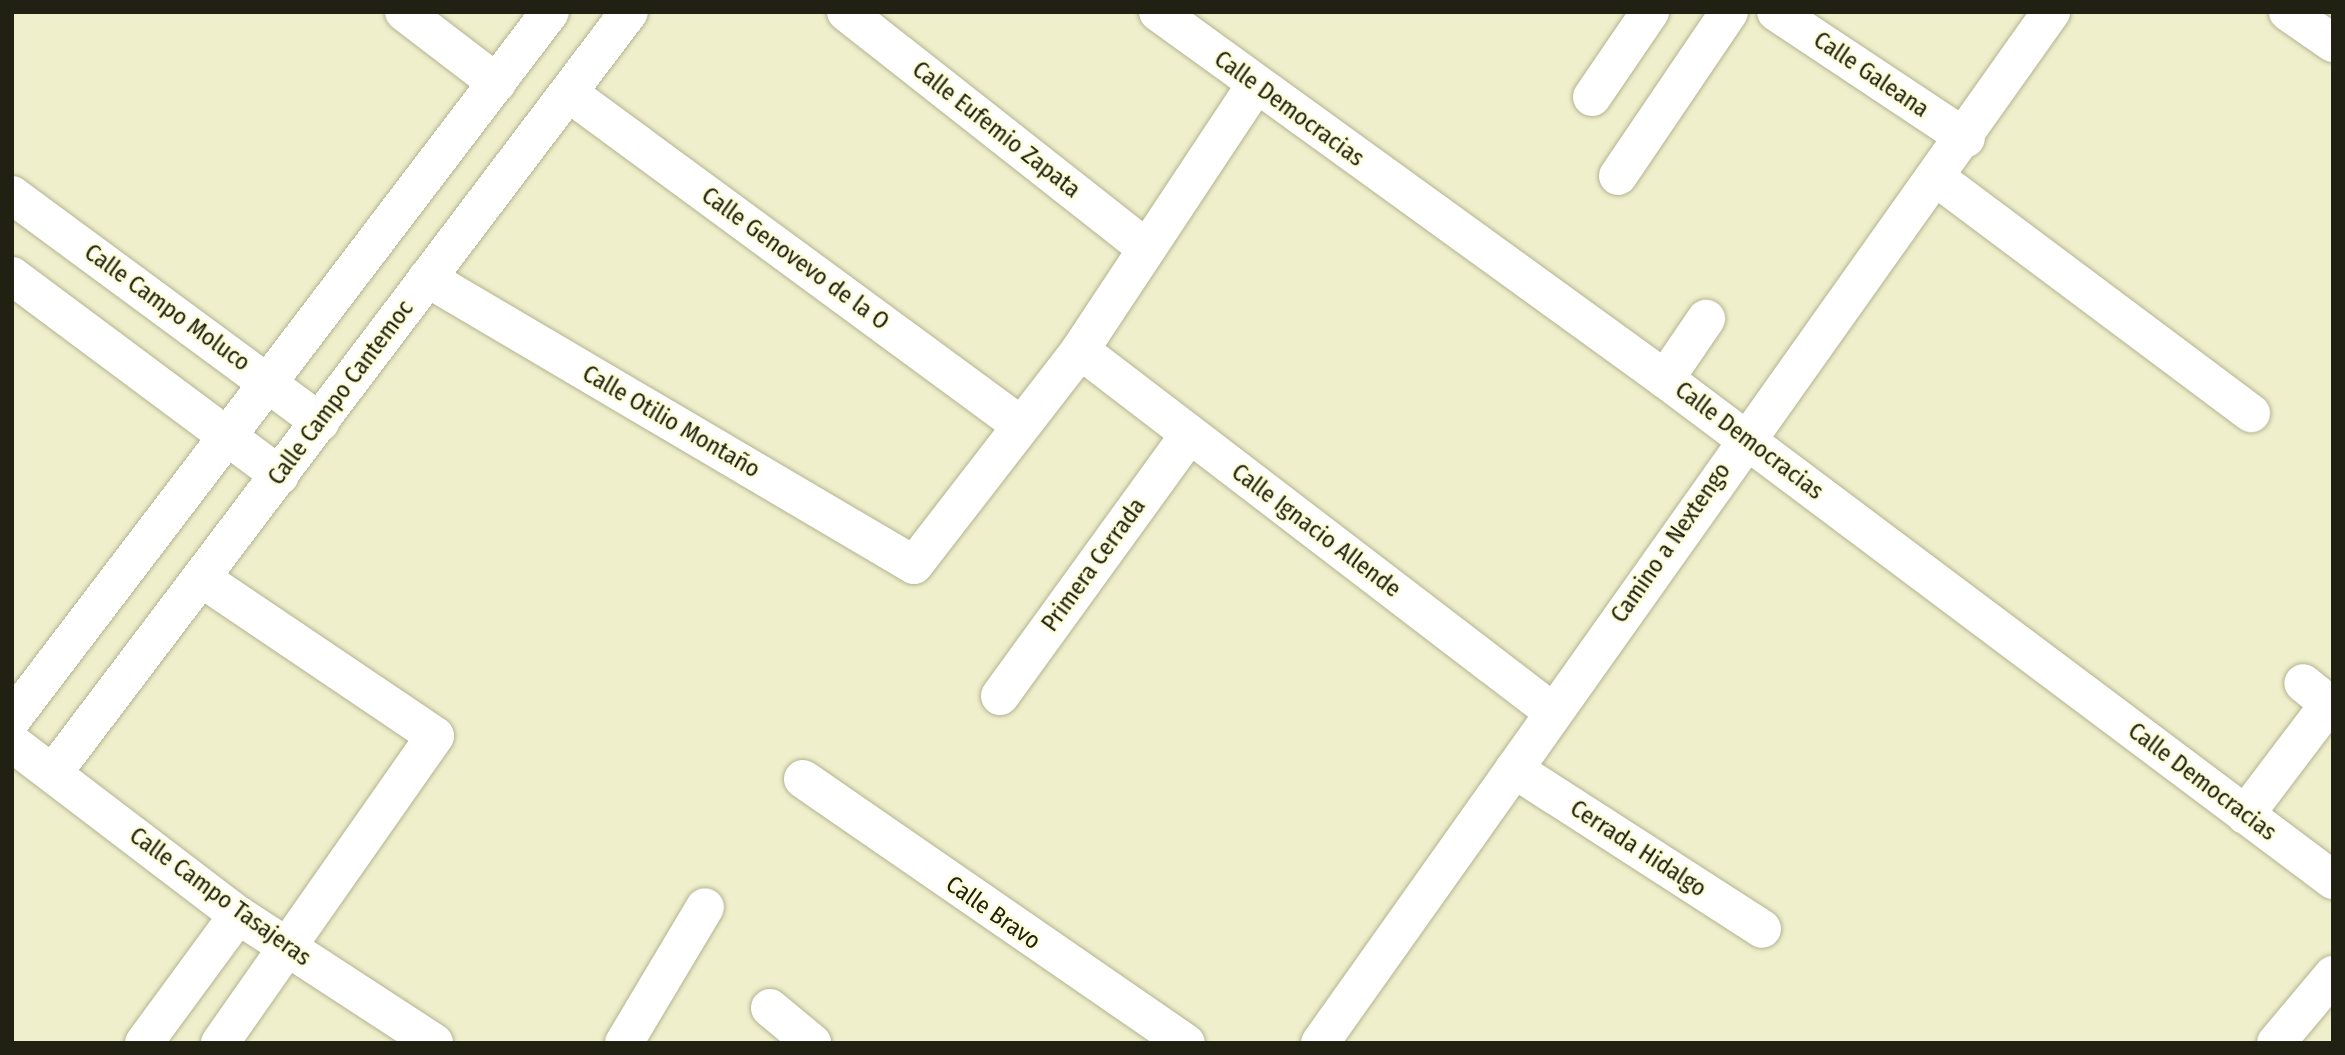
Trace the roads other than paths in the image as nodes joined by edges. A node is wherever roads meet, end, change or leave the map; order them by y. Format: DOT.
graph roads {
  1 [pos="404,12"];
  2 [pos="550,12"];
  3 [pos="629,12"];
  4 [pos="846,12"];
  5 [pos="1158,12"];
  6 [pos="1650,12"];
  7 [pos="1729,12"];
  8 [pos="1776,12"];
  9 [pos="2051,12"];
  10 [pos="2288,12"];
  11 [pos="2333,43"];
  12 [pos="497,83"];
  13 [pos="1255,86"];
  14 [pos="570,94"];
  15 [pos="1592,97"];
  16 [pos="1966,138"];
  17 [pos="1618,176"];
  18 [pos="1938,180"];
  19 [pos="12,195"];
  20 [pos="1146,248"];
  21 [pos="12,276"];
  22 [pos="427,278"];
  23 [pos="1706,319"];
  24 [pos="1080,350"];
  25 [pos="1665,379"];
  26 [pos="270,383"];
  27 [pos="2251,413"];
  28 [pos="320,422"];
  29 [pos="1019,424"];
  30 [pos="1189,435"];
  31 [pos="228,438"];
  32 [pos="1745,439"];
  33 [pos="280,476"];
  34 [pos="201,578"];
  35 [pos="2303,683"];
  36 [pos="1000,696"];
  37 [pos="1553,712"];
  38 [pos="12,719"];
  39 [pos="12,743"];
  40 [pos="1514,769"];
  41 [pos="53,773"];
  42 [pos="803,779"];
  43 [pos="2245,815"];
  44 [pos="2333,880"];
  45 [pos="705,907"];
  46 [pos="238,915"];
  47 [pos="1762,929"];
  48 [pos="288,948"];
  49 [pos="2333,975"];
  50 [pos="770,1008"];
  51 [pos="144,1043"];
  52 [pos="219,1043"];
  53 [pos="434,1043"];
  54 [pos="624,1043"];
  55 [pos="812,1043"];
  56 [pos="1186,1043"];
  57 [pos="1320,1043"];
  58 [pos="2276,1043"];
  1 -- 12 [label="street"];
  2 -- 12 [label="street"];
  3 -- 14 [label="street, Calle Campo Cantemoc"];
  4 -- 20 [label="street, Calle Eufemio Zapata"];
  5 -- 13 [label="street, Calle Democracias"];
  6 -- 15 [label="street"];
  7 -- 17 [label="street"];
  8 -- 16 [label="street, Calle Galeana"];
  9 -- 16 [label="street, Camino a Nextengo"];
  10 -- 11 [label="street"];
  12 -- 26 [label="street"];
  13 -- 20 [label="street"];
  13 -- 25 [label="street, Calle Democracias"];
  14 -- 22 [label="street, Calle Campo Cantemoc"];
  14 -- 29 [label="street, Calle Genovevo de la O"];
  16 -- 18 [label="street, Camino a Nextengo"];
  18 -- 27 [label="street"];
  18 -- 32 [label="street, Camino a Nextengo"];
  19 -- 26 [label="street, Calle Campo Moluco"];
  20 -- 24 [label="street"];
  21 -- 31 [label="street"];
  22 -- 28 [label="street, Calle Campo Cantemoc"];
  22 -- 29 [label="street, Calle Otilio Montaño"];
  23 -- 25 [label="street"];
  24 -- 29 [label="street"];
  24 -- 30 [label="street, Calle Ignacio Allende"];
  25 -- 32 [label="street, Calle Democracias"];
  26 -- 28 [label="street, Calle Campo Moluco"];
  26 -- 31 [label="street"];
  28 -- 33 [label="street, Calle Campo Cantemoc"];
  30 -- 36 [label="street, Primera Cerrada"];
  30 -- 37 [label="street, Calle Ignacio Allende"];
  31 -- 33 [label="street"];
  31 -- 38 [label="street"];
  32 -- 37 [label="street, Camino a Nextengo"];
  32 -- 43 [label="street, Calle Democracias"];
  33 -- 34 [label="street, Calle Campo Cantemoc"];
  34 -- 41 [label="street, Calle Campo Cantemoc"];
  34 -- 48 [label="street"];
  35 -- 43 [label="street"];
  37 -- 40 [label="street, Camino a Nextengo"];
  39 -- 41 [label="street, Calle Campo Tasajeras"];
  40 -- 47 [label="street, Cerrada Hidalgo"];
  40 -- 57 [label="street, Camino a Nextengo"];
  41 -- 46 [label="street, Calle Campo Tasajeras"];
  42 -- 56 [label="street, Calle Bravo"];
  43 -- 44 [label="street, Calle Democracias"];
  45 -- 54 [label="street"];
  46 -- 48 [label="street, Calle Campo Tasajeras"];
  46 -- 51 [label="street"];
  48 -- 52 [label="street"];
  48 -- 53 [label="street, Calle Campo Tasajeras"];
  49 -- 58 [label="street"];
  50 -- 55 [label="street"];
}
